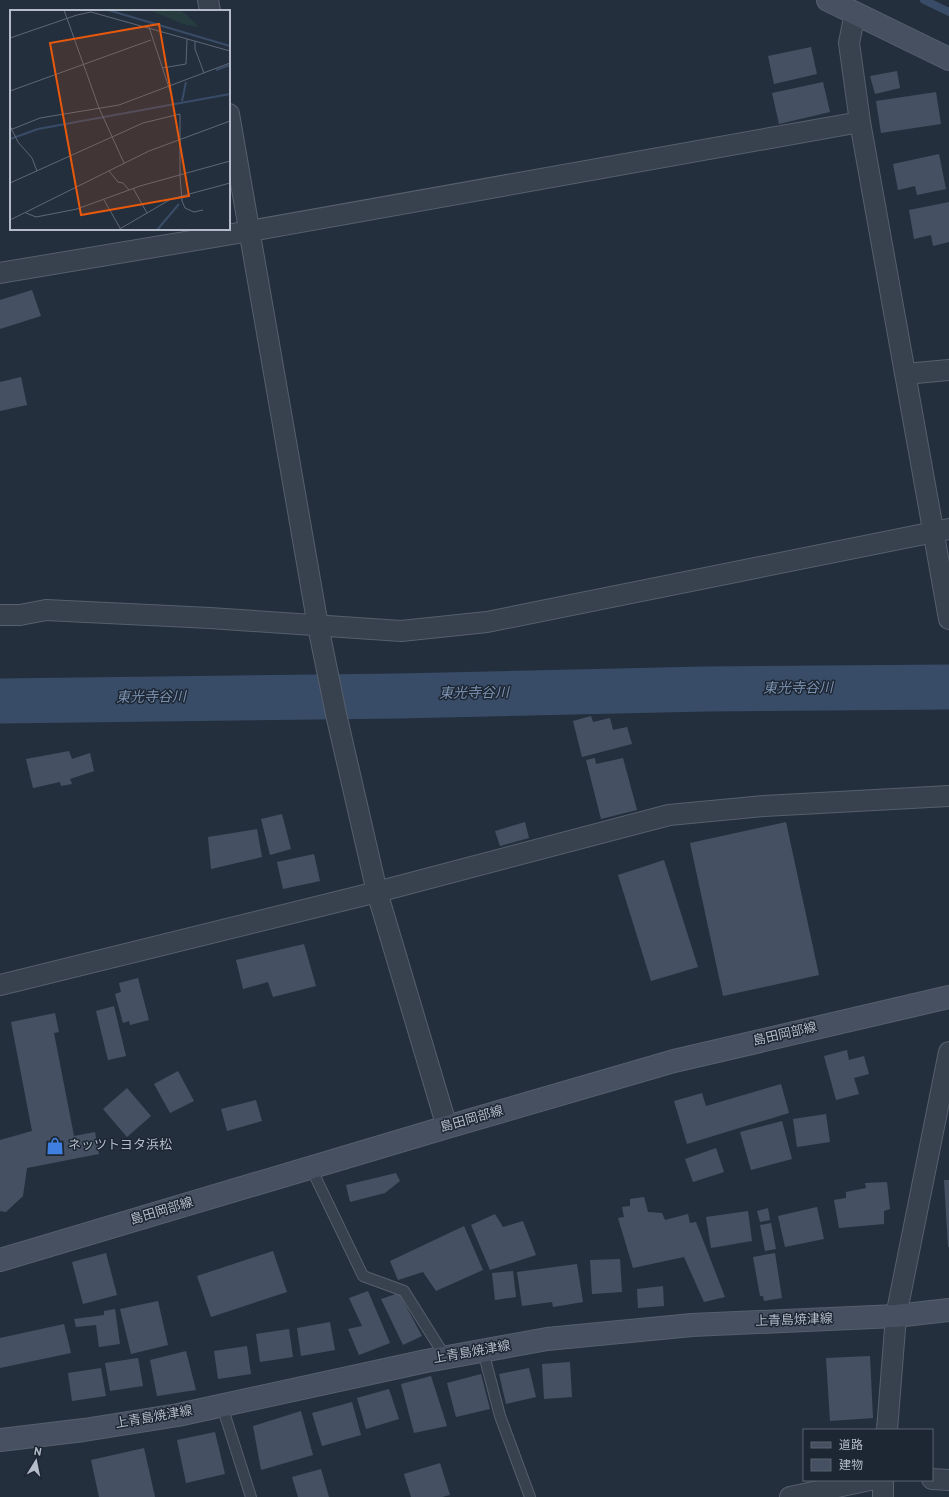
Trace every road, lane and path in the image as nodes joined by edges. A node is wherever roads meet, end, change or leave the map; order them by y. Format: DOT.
graph roads {
  1 [pos="208,0"];
  2 [pos="828,0"];
  3 [pos="210,10"];
  4 [pos="855,13"];
  5 [pos="949,59"];
  6 [pos="230,120"];
  7 [pos="860,122"];
  8 [pos="250,231"];
  9 [pos="0,274"];
  10 [pos="949,370"];
  11 [pos="905,374"];
  12 [pos="941,530"];
  13 [pos="0,616"];
  14 [pos="949,619"];
  15 [pos="318,626"];
  16 [pos="949,796"];
  17 [pos="378,892"];
  18 [pos="0,985"];
  19 [pos="949,998"];
  20 [pos="949,1052"];
  21 [pos="447,1127"];
  22 [pos="310,1168"];
  23 [pos="0,1260"];
  24 [pos="949,1310"];
  25 [pos="896,1316"];
  26 [pos="483,1351"];
  27 [pos="446,1358"];
  28 [pos="222,1406"];
  29 [pos="887,1429"];
  30 [pos="0,1440"];
  31 [pos="933,1479"];
  32 [pos="949,1480"];
  33 [pos="865,1481"];
  34 [pos="883,1481"];
  35 [pos="251,1497"];
  36 [pos="530,1497"];
  37 [pos="790,1497"];
  38 [pos="883,1497"];
  1 -- 3 [label="street"];
  2 -- 4 [label="main road"];
  4 -- 5 [label="main road"];
  4 -- 7 [label="street"];
  6 -- 8 [label="street"];
  7 -- 8 [label="street"];
  7 -- 11 [label="street"];
  8 -- 9 [label="street"];
  8 -- 15 [label="street"];
  10 -- 11 [label="street"];
  11 -- 12 [label="street"];
  12 -- 14 [label="street"];
  12 -- 15 [label="street"];
  13 -- 15 [label="street"];
  15 -- 17 [label="street"];
  16 -- 17 [label="street"];
  17 -- 18 [label="street"];
  17 -- 21 [label="street"];
  19 -- 21 [label="main road, 島田岡部線"];
  20 -- 25 [label="street"];
  21 -- 22 [label="main road, 島田岡部線"];
  22 -- 23 [label="main road, 島田岡部線"];
  22 -- 27 [label="lane"];
  24 -- 25 [label="main road, 上青島焼津線"];
  25 -- 26 [label="main road, 上青島焼津線"];
  25 -- 29 [label="street"];
  26 -- 27 [label="main road, 上青島焼津線"];
  26 -- 36 [label="lane"];
  27 -- 28 [label="main road, 上青島焼津線"];
  28 -- 30 [label="main road, 上青島焼津線"];
  28 -- 35 [label="lane"];
  31 -- 32 [label="street"];
  33 -- 37 [label="street"];
  34 -- 38 [label="street"];
}
